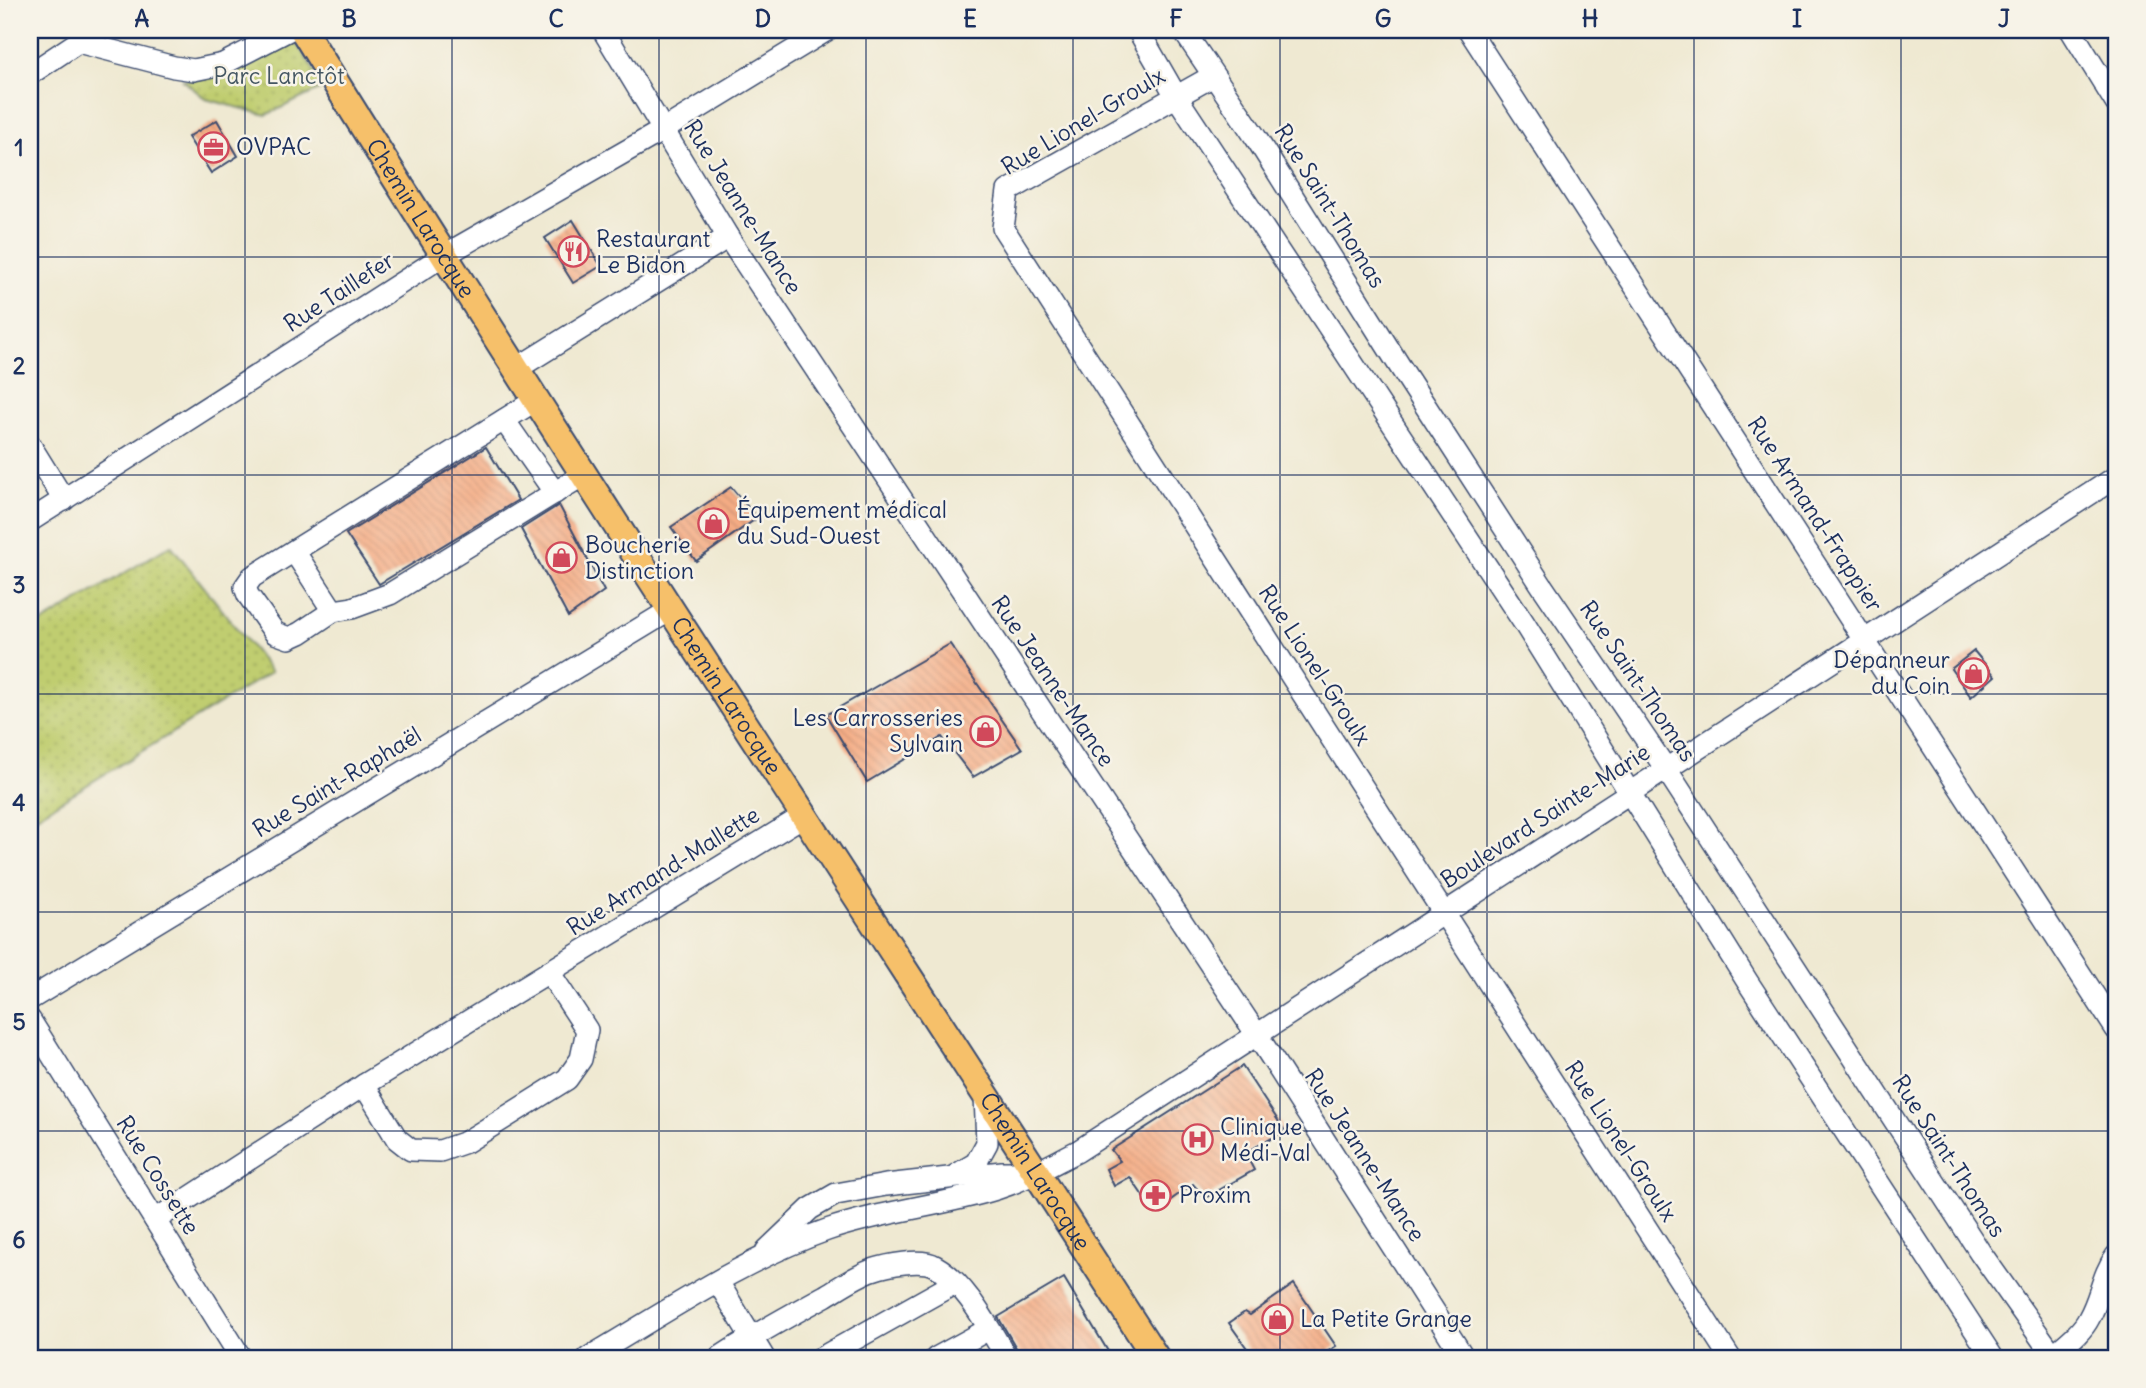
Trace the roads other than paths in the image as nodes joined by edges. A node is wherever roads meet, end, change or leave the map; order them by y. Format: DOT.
graph roads {
  1 [pos="289,30"];
  2 [pos="303,30"];
  3 [pos="603,30"];
  4 [pos="827,30"];
  5 [pos="1138,30"];
  6 [pos="1184,30"];
  7 [pos="1469,30"];
  8 [pos="2071,30"];
  9 [pos="72,36"];
  10 [pos="2108,72"];
  11 [pos="30,74"];
  12 [pos="1213,76"];
  13 [pos="1176,96"];
  14 [pos="2116,103"];
  15 [pos="663,130"];
  16 [pos="728,237"];
  17 [pos="443,256"];
  18 [pos="516,369"];
  19 [pos="536,400"];
  20 [pos="504,420"];
  21 [pos="30,445"];
  22 [pos="584,474"];
  23 [pos="2116,477"];
  24 [pos="555,493"];
  25 [pos="64,500"];
  26 [pos="30,521"];
  27 [pos="294,551"];
  28 [pos="672,609"];
  29 [pos="333,611"];
  30 [pos="1866,640"];
  31 [pos="1666,769"];
  32 [pos="1629,793"];
  33 [pos="805,814"];
  34 [pos="1444,914"];
  35 [pos="549,972"];
  36 [pos="30,999"];
  37 [pos="30,1020"];
  38 [pos="2116,1029"];
  39 [pos="1257,1035"];
  40 [pos="364,1085"];
  41 [pos="985,1094"];
  42 [pos="1036,1171"];
  43 [pos="950,1179"];
  44 [pos="155,1220"];
  45 [pos="2116,1256"];
  46 [pos="755,1262"];
  47 [pos="718,1282"];
  48 [pos="956,1283"];
  49 [pos="989,1329"];
  50 [pos="751,1336"];
  51 [pos="2052,1357"];
  52 [pos="241,1358"];
  53 [pos="589,1358"];
  54 [pos="719,1358"];
  55 [pos="764,1358"];
  56 [pos="821,1358"];
  57 [pos="936,1358"];
  58 [pos="1007,1358"];
  59 [pos="1156,1358"];
  60 [pos="1464,1358"];
  61 [pos="1730,1358"];
  62 [pos="1993,1358"];
  1 -- 9 [label="street"];
  2 -- 17 [label="main road, Chemin Larocque"];
  3 -- 15 [label="street, Rue Jeanne-Mance"];
  4 -- 15 [label="street, Rue Taillefer"];
  5 -- 13 [label="street"];
  6 -- 12 [label="street, Rue Saint-Thomas"];
  7 -- 30 [label="street, Rue Armand-Frappier"];
  8 -- 10 [label="street"];
  9 -- 11 [label="street"];
  10 -- 14 [label="street"];
  12 -- 13 [label="street, Rue Lionel-Groulx"];
  12 -- 31 [label="street, Rue Saint-Thomas"];
  13 -- 32 [label="street"];
  13 -- 34 [label="street, Rue Lionel-Groulx"];
  15 -- 16 [label="street, Rue Jeanne-Mance"];
  15 -- 17 [label="street, Rue Taillefer"];
  16 -- 18 [label="street"];
  16 -- 39 [label="street, Rue Jeanne-Mance"];
  17 -- 18 [label="main road, Chemin Larocque"];
  17 -- 25 [label="street, Rue Taillefer"];
  18 -- 19 [label="main road, Chemin Larocque"];
  19 -- 20 [label="street"];
  19 -- 22 [label="main road, Chemin Larocque"];
  20 -- 24 [label="street"];
  20 -- 27 [label="street"];
  21 -- 25 [label="street"];
  22 -- 24 [label="street"];
  22 -- 28 [label="main road, Chemin Larocque"];
  23 -- 30 [label="street, Boulevard Sainte-Marie"];
  24 -- 29 [label="street"];
  25 -- 26 [label="street, Rue Taillefer"];
  27 -- 29 [label="street"];
  27 -- 29 [label="street"];
  28 -- 33 [label="main road, Chemin Larocque"];
  28 -- 36 [label="street, Rue Saint-Raphaël"];
  30 -- 31 [label="street, Boulevard Sainte-Marie"];
  30 -- 38 [label="street, Rue Armand-Frappier"];
  31 -- 32 [label="street, Boulevard Sainte-Marie"];
  31 -- 51 [label="street, Rue Saint-Thomas"];
  32 -- 34 [label="street, Boulevard Sainte-Marie"];
  32 -- 62 [label="street"];
  33 -- 35 [label="street, Rue Armand-Mallette"];
  33 -- 41 [label="main road, Chemin Larocque"];
  34 -- 39 [label="street, Boulevard Sainte-Marie"];
  34 -- 61 [label="street, Rue Lionel-Groulx"];
  35 -- 40 [label="street, Rue Armand-Mallette"];
  35 -- 40 [label="street"];
  37 -- 44 [label="street, Rue Cossette"];
  39 -- 42 [label="street, Boulevard Sainte-Marie"];
  39 -- 60 [label="street, Rue Jeanne-Mance"];
  40 -- 44 [label="street, Rue Armand-Mallette"];
  41 -- 42 [label="main road, Chemin Larocque"];
  41 -- 43 [label="street"];
  42 -- 43 [label="street, Boulevard Sainte-Marie"];
  42 -- 46 [label="street, Boulevard Sainte-Marie"];
  42 -- 59 [label="main road, Chemin Larocque"];
  43 -- 46 [label="street, Boulevard Sainte-Marie"];
  44 -- 52 [label="street, Rue Cossette"];
  45 -- 51 [label="street"];
  46 -- 47 [label="street, Boulevard Sainte-Marie"];
  47 -- 50 [label="street"];
  47 -- 53 [label="street, Boulevard Sainte-Marie"];
  48 -- 49 [label="street"];
  48 -- 50 [label="street"];
  48 -- 56 [label="street"];
  49 -- 57 [label="street"];
  49 -- 58 [label="street"];
  50 -- 54 [label="street"];
  50 -- 55 [label="street"];
}
